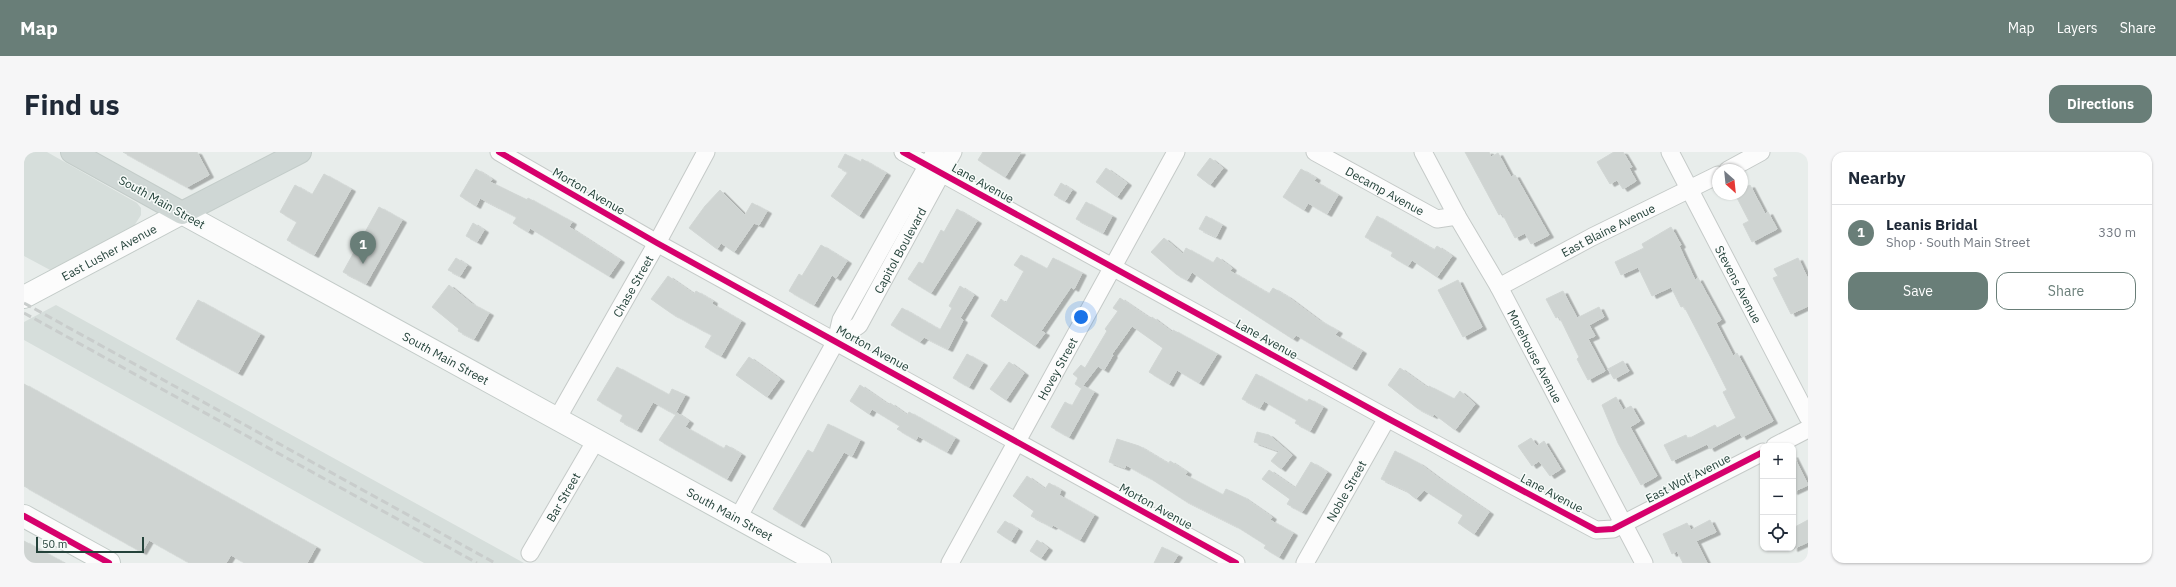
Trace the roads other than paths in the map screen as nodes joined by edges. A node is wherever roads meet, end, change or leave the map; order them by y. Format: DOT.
graph roads {
  1 [pos="72,152"];
  2 [pos="300,152"];
  3 [pos="499,152"];
  4 [pos="706,152"];
  5 [pos="903,152"];
  6 [pos="954,152"];
  7 [pos="1176,152"];
  8 [pos="1315,152"];
  9 [pos="1423,152"];
  10 [pos="1670,152"];
  11 [pos="1761,152"];
  12 [pos="934,163"];
  13 [pos="1739,164"];
  14 [pos="1712,178"];
  15 [pos="1690,190"];
  16 [pos="182,213"];
  17 [pos="1457,216"];
  18 [pos="657,243"];
  19 [pos="1113,266"];
  20 [pos="1499,287"];
  21 [pos="24,297"];
  22 [pos="836,340"];
  23 [pos="1808,417"];
  24 [pos="557,418"];
  25 [pos="1388,418"];
  26 [pos="1808,429"];
  27 [pos="596,440"];
  28 [pos="1017,442"];
  29 [pos="1781,443"];
  30 [pos="1760,454"];
  31 [pos="24,516"];
  32 [pos="738,518"];
  33 [pos="1624,524"];
  34 [pos="530,553"];
  35 [pos="109,563"];
  36 [pos="820,563"];
  37 [pos="950,563"];
  38 [pos="1236,563"];
  39 [pos="1305,563"];
  40 [pos="1644,563"];
  1 -- 16 [label="main road, South Main Street"];
  2 -- 16 [label="main road, East Lusher Avenue"];
  3 -- 18 [label="street, Morton Avenue"];
  4 -- 18 [label="street, Chase Street"];
  5 -- 12 [label="street, Lane Avenue"];
  6 -- 12 [label="street, Capitol Boulevard"];
  7 -- 19 [label="street, Hovey Street"];
  8 -- 17 [label="street, Decamp Avenue"];
  9 -- 17 [label="street, Morehouse Avenue"];
  10 -- 15 [label="street, Stevens Avenue"];
  11 -- 13 [label="street"];
  12 -- 19 [label="street, Lane Avenue"];
  12 -- 22 [label="street, Capitol Boulevard"];
  14 -- 15 [label="street, East Blaine Avenue"];
  15 -- 20 [label="street, East Blaine Avenue"];
  15 -- 23 [label="street, Stevens Avenue"];
  16 -- 21 [label="main road, East Lusher Avenue"];
  16 -- 24 [label="main road, South Main Street"];
  17 -- 20 [label="street, Morehouse Avenue"];
  18 -- 22 [label="street, Morton Avenue"];
  18 -- 24 [label="street, Chase Street"];
  19 -- 25 [label="street, Lane Avenue"];
  19 -- 28 [label="street, Hovey Street"];
  20 -- 33 [label="street, Morehouse Avenue"];
  22 -- 28 [label="street, Morton Avenue"];
  22 -- 32 [label="street, Capitol Boulevard"];
  24 -- 27 [label="main road, South Main Street"];
  25 -- 33 [label="street, Lane Avenue"];
  25 -- 39 [label="street, Noble Street"];
  26 -- 29 [label="street"];
  27 -- 32 [label="main road, South Main Street"];
  27 -- 34 [label="street, Bar Street"];
  28 -- 37 [label="street, Hovey Street"];
  28 -- 38 [label="street, Morton Avenue"];
  30 -- 33 [label="street, East Wolf Avenue"];
  31 -- 35 [label="main road"];
  32 -- 36 [label="main road, South Main Street"];
  33 -- 40 [label="street, Morehouse Avenue"];
}
